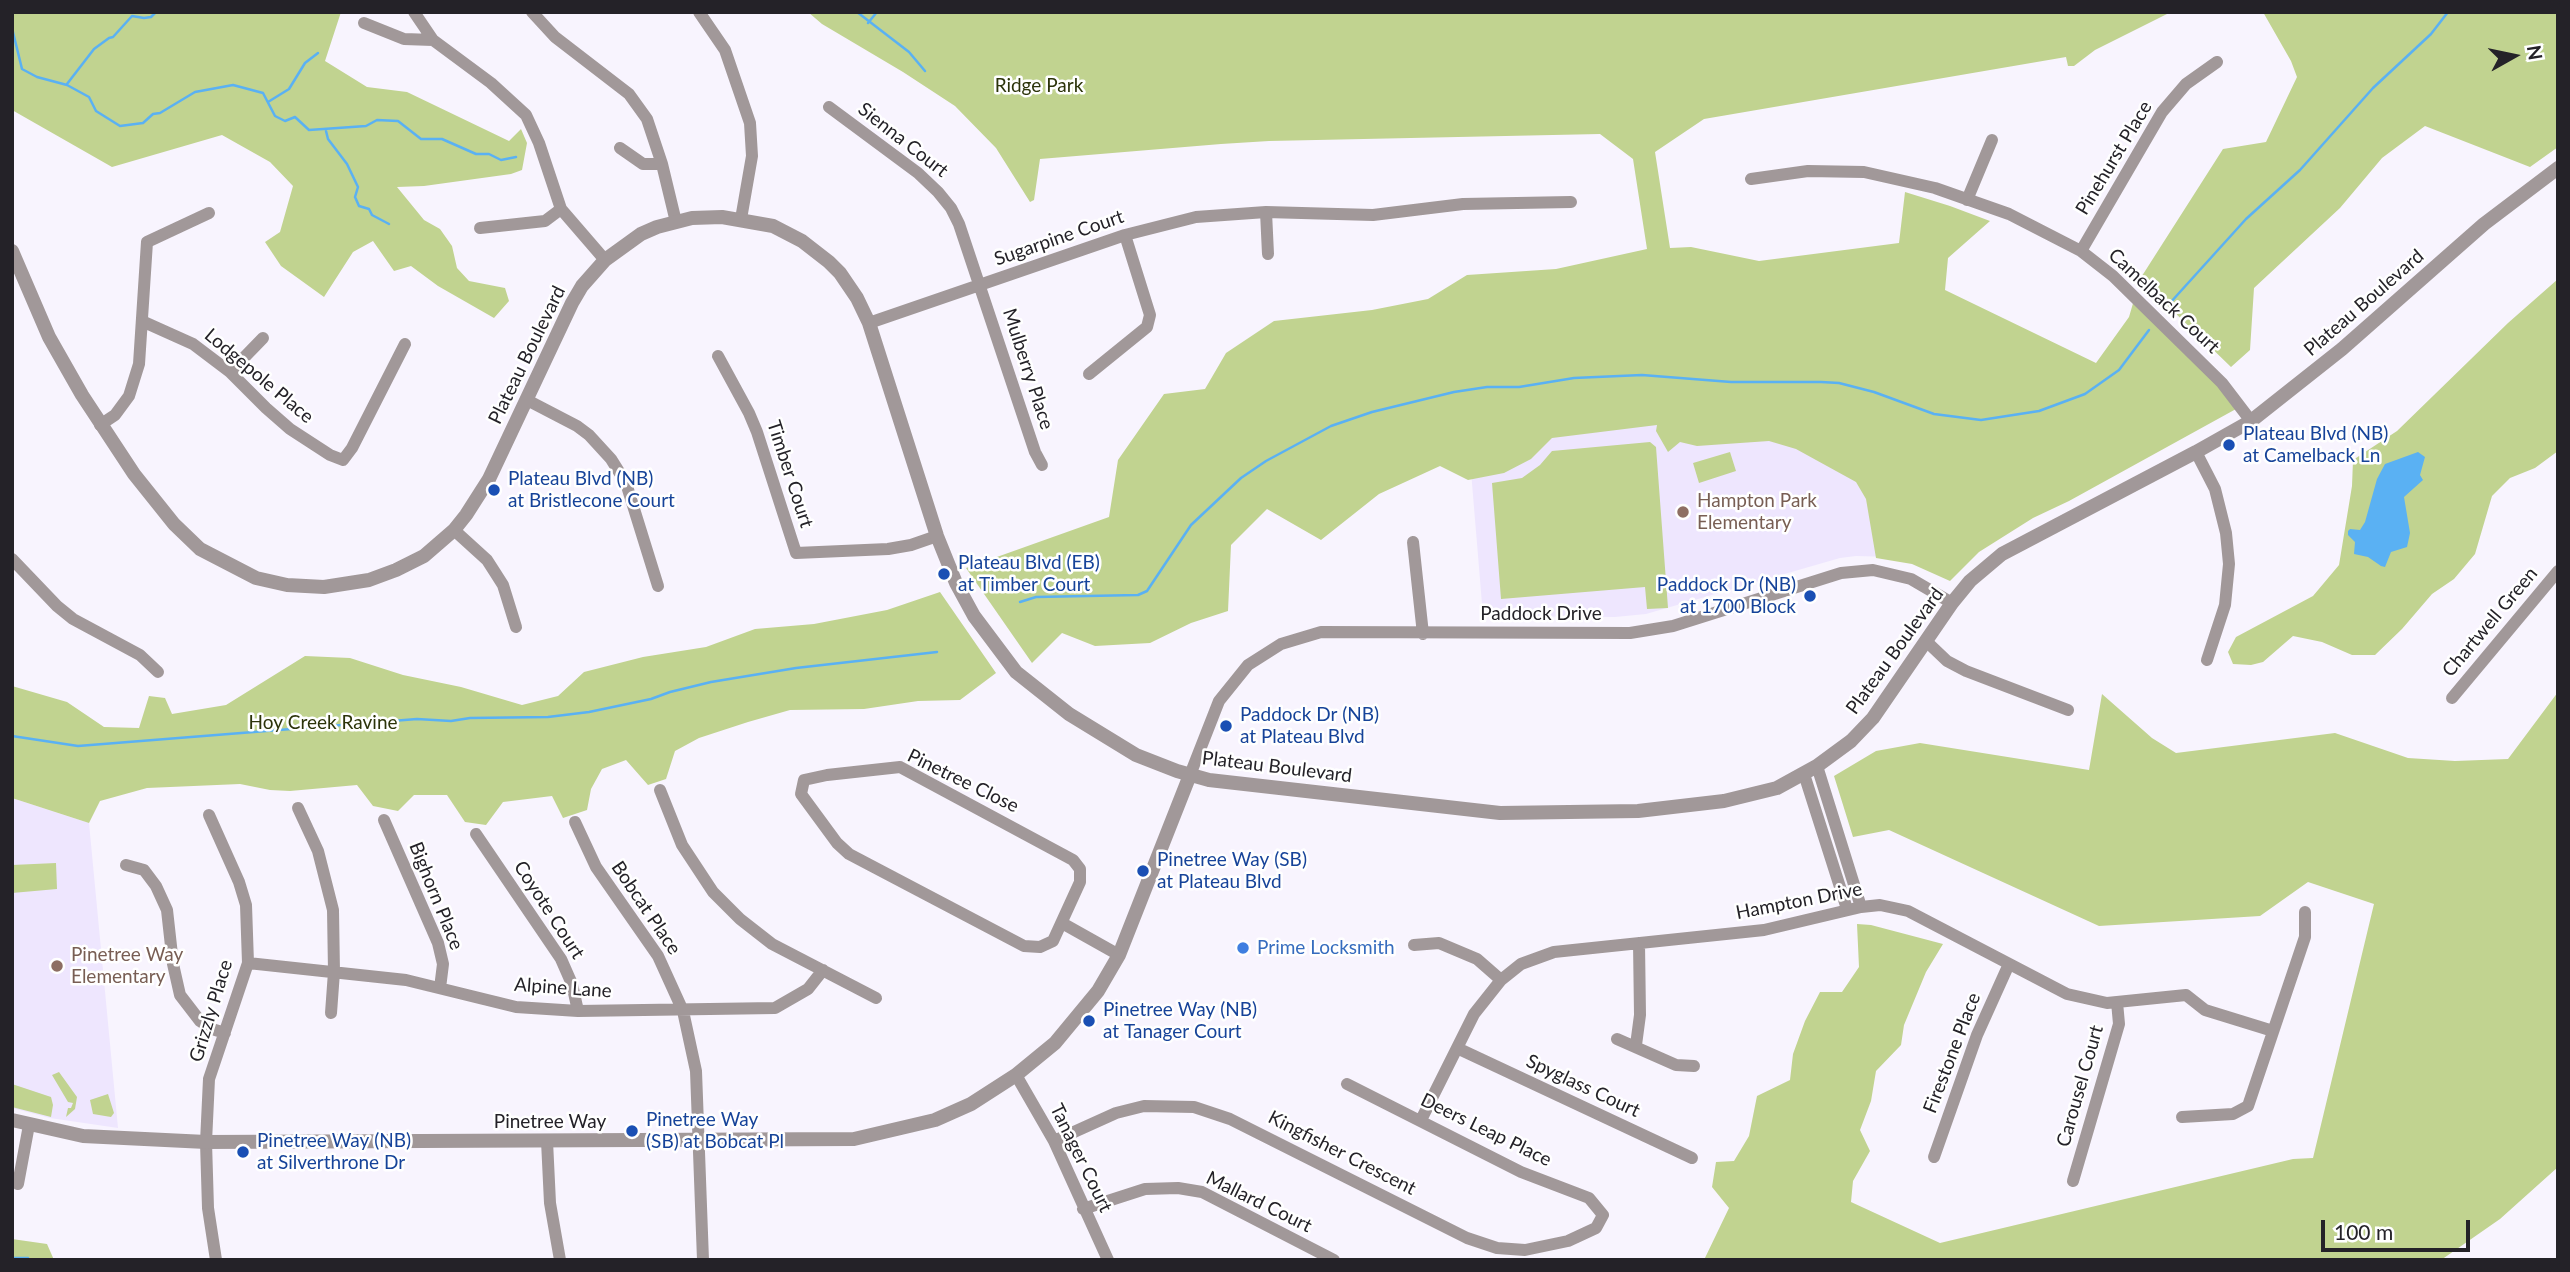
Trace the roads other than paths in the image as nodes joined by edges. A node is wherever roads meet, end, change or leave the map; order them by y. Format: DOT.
graph roads {
  1 [pos="414,12"];
  2 [pos="532,12"];
  3 [pos="699,12"];
  4 [pos="364,23"];
  5 [pos="433,40"];
  6 [pos="2217,62"];
  7 [pos="829,107"];
  8 [pos="1992,140"];
  9 [pos="620,148"];
  10 [pos="662,164"];
  11 [pos="2558,168"];
  12 [pos="1751,179"];
  13 [pos="1967,200"];
  14 [pos="1571,202"];
  15 [pos="561,209"];
  16 [pos="1266,212"];
  17 [pos="209,213"];
  18 [pos="741,219"];
  19 [pos="676,222"];
  20 [pos="480,228"];
  21 [pos="1125,235"];
  22 [pos="12,251"];
  23 [pos="2081,251"];
  24 [pos="1268,254"];
  25 [pos="604,260"];
  26 [pos="981,285"];
  27 [pos="144,322"];
  28 [pos="869,323"];
  29 [pos="263,338"];
  30 [pos="405,344"];
  31 [pos="718,356"];
  32 [pos="230,372"];
  33 [pos="1089,374"];
  34 [pos="527,400"];
  35 [pos="2251,421"];
  36 [pos="100,425"];
  37 [pos="2196,452"];
  38 [pos="1041,465"];
  39 [pos="454,530"];
  40 [pos="937,536"];
  41 [pos="1413,542"];
  42 [pos="12,559"];
  43 [pos="2558,571"];
  44 [pos="658,586"];
  45 [pos="1952,603"];
  46 [pos="516,627"];
  47 [pos="1423,634"];
  48 [pos="1926,641"];
  49 [pos="2207,660"];
  50 [pos="158,672"];
  51 [pos="2452,698"];
  52 [pos="2068,710"];
  53 [pos="1817,766"];
  54 [pos="1804,774"];
  55 [pos="1190,775"];
  56 [pos="660,790"];
  57 [pos="298,808"];
  58 [pos="209,815"];
  59 [pos="384,820"];
  60 [pos="575,822"];
  61 [pos="476,834"];
  62 [pos="126,865"];
  63 [pos="1861,907"];
  64 [pos="1847,909"];
  65 [pos="2305,912"];
  66 [pos="1062,923"];
  67 [pos="1639,943"];
  68 [pos="1414,945"];
  69 [pos="1119,956"];
  70 [pos="248,963"];
  71 [pos="2009,964"];
  72 [pos="823,970"];
  73 [pos="334,972"];
  74 [pos="1501,980"];
  75 [pos="440,988"];
  76 [pos="876,998"];
  77 [pos="2117,1002"];
  78 [pos="578,1011"];
  79 [pos="683,1011"];
  80 [pos="331,1013"];
  81 [pos="2273,1031"];
  82 [pos="225,1033"];
  83 [pos="1617,1039"];
  84 [pos="1636,1045"];
  85 [pos="1457,1048"];
  86 [pos="1695,1066"];
  87 [pos="1016,1075"];
  88 [pos="1348,1084"];
  89 [pos="2182,1116"];
  90 [pos="12,1120"];
  91 [pos="1421,1121"];
  92 [pos="29,1125"];
  93 [pos="699,1141"];
  94 [pos="1054,1141"];
  95 [pos="206,1142"];
  96 [pos="547,1142"];
  97 [pos="1934,1157"];
  98 [pos="1692,1158"];
  99 [pos="2073,1181"];
  100 [pos="18,1184"];
  101 [pos="1083,1209"];
  102 [pos="1603,1214"];
  103 [pos="216,1260"];
  104 [pos="560,1260"];
  105 [pos="703,1260"];
  106 [pos="1108,1260"];
  107 [pos="1334,1260"];
  1 -- 5 [label="street"];
  2 -- 10 [label="street"];
  3 -- 18 [label="street"];
  4 -- 5 [label="street"];
  5 -- 15 [label="street"];
  6 -- 23 [label="street, Pinehurst Place"];
  7 -- 26 [label="street, Sienna Court"];
  8 -- 13 [label="street"];
  9 -- 10 [label="street"];
  10 -- 19 [label="street"];
  11 -- 35 [label="street, Plateau Boulevard"];
  12 -- 13 [label="street, Camelback Court"];
  13 -- 23 [label="street, Camelback Court"];
  14 -- 16 [label="street, Sugarpine Court"];
  15 -- 20 [label="street"];
  15 -- 25 [label="street"];
  16 -- 21 [label="street, Sugarpine Court"];
  16 -- 24 [label="street"];
  17 -- 27 [label="street"];
  18 -- 19 [label="street, Plateau Boulevard"];
  18 -- 28 [label="street, Plateau Boulevard"];
  19 -- 25 [label="street, Plateau Boulevard"];
  21 -- 26 [label="street, Sugarpine Court"];
  21 -- 33 [label="street"];
  22 -- 36 [label="street, Plateau Boulevard"];
  23 -- 35 [label="street, Camelback Court"];
  25 -- 34 [label="street, Plateau Boulevard"];
  26 -- 28 [label="street, Sugarpine Court"];
  26 -- 38 [label="street, Mulberry Place"];
  27 -- 32 [label="street, Lodgepole Place"];
  27 -- 36 [label="street"];
  28 -- 40 [label="street, Plateau Boulevard"];
  29 -- 32 [label="street"];
  30 -- 32 [label="street, Lodgepole Place"];
  31 -- 40 [label="street, Timber Court"];
  34 -- 39 [label="street, Plateau Boulevard"];
  34 -- 44 [label="street"];
  35 -- 37 [label="street, Plateau Boulevard"];
  36 -- 39 [label="street, Plateau Boulevard"];
  37 -- 45 [label="street, Plateau Boulevard"];
  37 -- 49 [label="street"];
  39 -- 46 [label="street"];
  40 -- 55 [label="street, Plateau Boulevard"];
  41 -- 47 [label="street"];
  42 -- 50 [label="street"];
  43 -- 51 [label="street, Chartwell Green"];
  45 -- 47 [label="street, Paddock Drive"];
  45 -- 48 [label="street, Plateau Boulevard"];
  47 -- 55 [label="street, Paddock Drive"];
  48 -- 52 [label="street"];
  48 -- 53 [label="street, Plateau Boulevard"];
  53 -- 54 [label="street, Plateau Boulevard"];
  53 -- 63 [label="street"];
  54 -- 55 [label="street, Plateau Boulevard"];
  54 -- 64 [label="street"];
  55 -- 69 [label="street, Pinetree Way"];
  56 -- 72 [label="street"];
  57 -- 73 [label="street"];
  58 -- 70 [label="street, Grizzly Place"];
  59 -- 75 [label="street, Bighorn Place"];
  60 -- 79 [label="street, Bobcat Place"];
  61 -- 78 [label="street, Coyote Court"];
  62 -- 82 [label="street"];
  63 -- 64 [label="street, Hampton Drive"];
  63 -- 71 [label="street, Hampton Drive"];
  64 -- 67 [label="street, Hampton Drive"];
  65 -- 81 [label="street"];
  66 -- 66 [label="street, Pinetree Close"];
  66 -- 69 [label="street"];
  67 -- 74 [label="street, Hampton Drive"];
  67 -- 84 [label="street"];
  68 -- 74 [label="street"];
  69 -- 87 [label="street, Pinetree Way"];
  70 -- 73 [label="street, Alpine Lane"];
  70 -- 82 [label="street, Grizzly Place"];
  71 -- 77 [label="street, Hampton Drive"];
  71 -- 97 [label="street, Firestone Place"];
  72 -- 76 [label="street"];
  72 -- 79 [label="street, Alpine Lane"];
  73 -- 75 [label="street, Alpine Lane"];
  73 -- 80 [label="street"];
  74 -- 85 [label="street, Hampton Drive"];
  75 -- 78 [label="street, Alpine Lane"];
  77 -- 81 [label="street, Hampton Drive"];
  77 -- 99 [label="street, Carousel Court"];
  78 -- 79 [label="street, Alpine Lane"];
  79 -- 93 [label="street, Bobcat Place"];
  81 -- 89 [label="street"];
  82 -- 95 [label="street, Grizzly Place"];
  83 -- 84 [label="street"];
  84 -- 86 [label="street"];
  85 -- 91 [label="street, Hampton Drive"];
  85 -- 98 [label="street, Spyglass Court"];
  87 -- 93 [label="street, Pinetree Way"];
  87 -- 94 [label="street, Tanager Court"];
  88 -- 91 [label="street, Deers Leap Place"];
  90 -- 92 [label="street, Pinetree Way"];
  91 -- 102 [label="street, Deers Leap Place"];
  92 -- 95 [label="street, Pinetree Way"];
  92 -- 100 [label="street"];
  93 -- 96 [label="street, Pinetree Way"];
  93 -- 105 [label="street, Bobcat Place"];
  94 -- 101 [label="street, Tanager Court"];
  94 -- 102 [label="street, Kingfisher Crescent"];
  95 -- 96 [label="street, Pinetree Way"];
  95 -- 103 [label="street, Grizzly Place"];
  96 -- 104 [label="street"];
  101 -- 106 [label="street, Tanager Court"];
  101 -- 107 [label="street, Mallard Court"];
}
